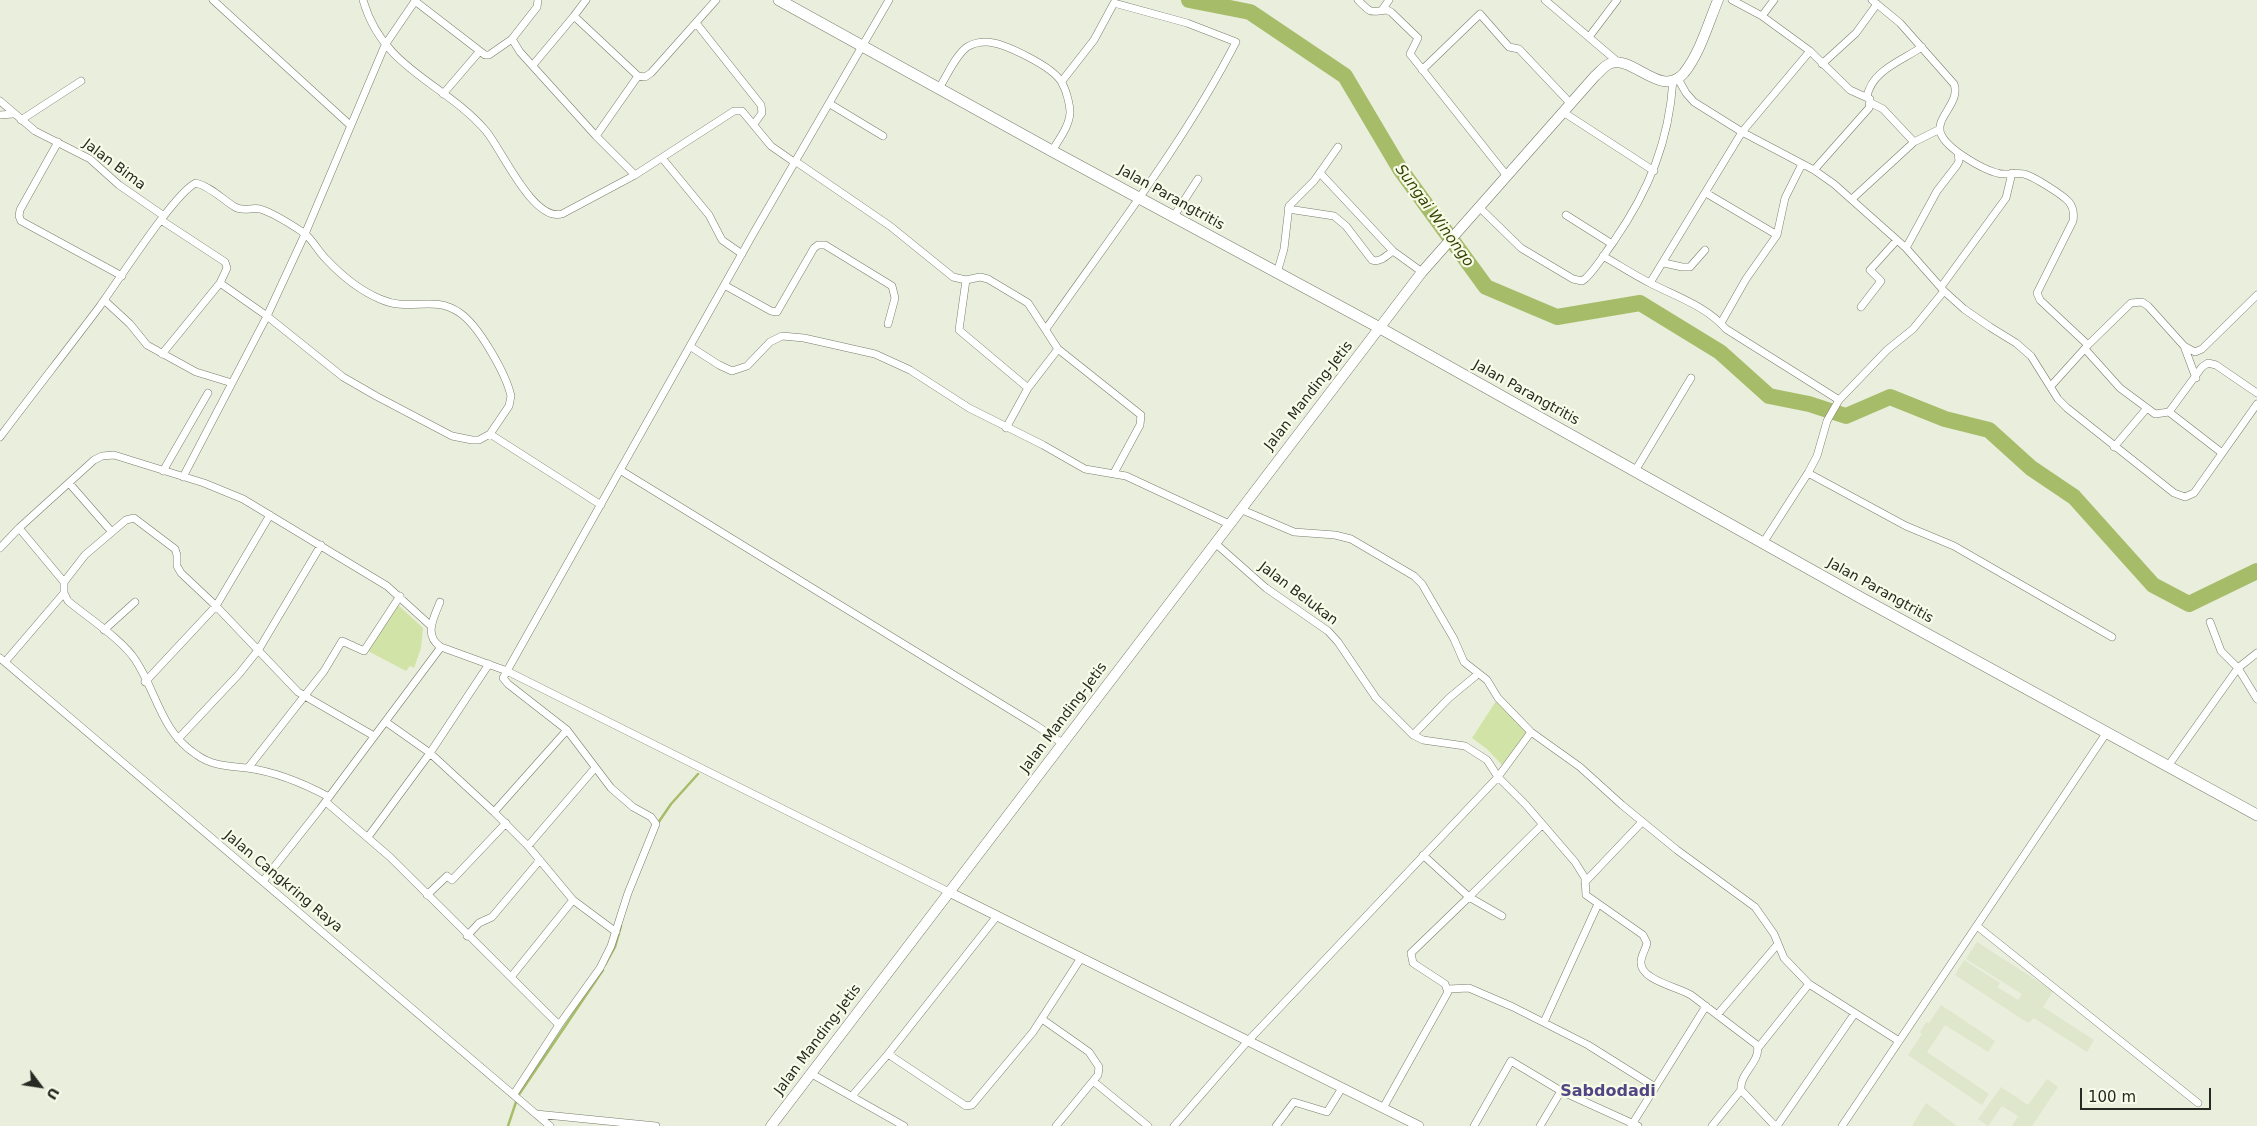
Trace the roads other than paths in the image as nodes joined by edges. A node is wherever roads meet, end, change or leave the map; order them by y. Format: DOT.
graph roads {
  1 [pos="213,0"];
  2 [pos="363,0"];
  3 [pos="415,0"];
  4 [pos="538,0"];
  5 [pos="586,0"];
  6 [pos="716,0"];
  7 [pos="779,0"];
  8 [pos="889,0"];
  9 [pos="1358,0"];
  10 [pos="1389,0"];
  11 [pos="1545,0"];
  12 [pos="1617,0"];
  13 [pos="1718,0"];
  14 [pos="1732,0"];
  15 [pos="1774,0"];
  16 [pos="1875,2"];
  17 [pos="1382,10"];
  18 [pos="574,16"];
  19 [pos="1762,16"];
  20 [pos="696,23"];
  21 [pos="1589,37"];
  22 [pos="512,39"];
  23 [pos="385,45"];
  24 [pos="862,46"];
  25 [pos="1922,47"];
  26 [pos="1810,51"];
  27 [pos="479,52"];
  28 [pos="1618,62"];
  29 [pos="1822,64"];
  30 [pos="533,65"];
  31 [pos="1422,70"];
  32 [pos="638,76"];
  33 [pos="1675,79"];
  34 [pos="81,81"];
  35 [pos="1062,81"];
  36 [pos="939,88"];
  37 [pos="442,94"];
  38 [pos="0,100"];
  39 [pos="1869,100"];
  40 [pos="830,104"];
  41 [pos="1567,108"];
  42 [pos="14,114"];
  43 [pos="0,116"];
  44 [pos="21,120"];
  45 [pos="754,124"];
  46 [pos="350,125"];
  47 [pos="1940,129"];
  48 [pos="1742,132"];
  49 [pos="596,136"];
  50 [pos="883,136"];
  51 [pos="58,142"];
  52 [pos="1914,142"];
  53 [pos="1338,148"];
  54 [pos="1052,151"];
  55 [pos="1958,153"];
  56 [pos="662,158"];
  57 [pos="795,161"];
  58 [pos="1802,164"];
  59 [pos="1814,170"];
  60 [pos="1654,171"];
  61 [pos="1320,173"];
  62 [pos="2012,173"];
  63 [pos="636,175"];
  64 [pos="1507,176"];
  65 [pos="1198,179"];
  66 [pos="1706,193"];
  67 [pos="1140,197"];
  68 [pos="1852,199"];
  69 [pos="1479,207"];
  70 [pos="1288,209"];
  71 [pos="1566,215"];
  72 [pos="1174,216"];
  73 [pos="162,218"];
  74 [pos="305,234"];
  75 [pos="1777,236"];
  76 [pos="1897,240"];
  77 [pos="1612,244"];
  78 [pos="1906,248"];
  79 [pos="1393,250"];
  80 [pos="1705,250"];
  81 [pos="742,254"];
  82 [pos="1603,256"];
  83 [pos="1664,263"];
  84 [pos="1422,272"];
  85 [pos="1278,273"];
  86 [pos="122,276"];
  87 [pos="966,280"];
  88 [pos="220,283"];
  89 [pos="1650,283"];
  90 [pos="726,286"];
  91 [pos="1943,289"];
  92 [pos="2257,294"];
  93 [pos="104,300"];
  94 [pos="1861,307"];
  95 [pos="267,316"];
  96 [pos="1721,323"];
  97 [pos="888,324"];
  98 [pos="1380,328"];
  99 [pos="1046,329"];
  100 [pos="2184,346"];
  101 [pos="691,347"];
  102 [pos="2087,347"];
  103 [pos="1058,349"];
  104 [pos="162,354"];
  105 [pos="1691,378"];
  106 [pos="2196,378"];
  107 [pos="232,383"];
  108 [pos="2051,386"];
  109 [pos="1028,388"];
  110 [pos="208,393"];
  111 [pos="2257,393"];
  112 [pos="1838,401"];
  113 [pos="2257,404"];
  114 [pos="2147,408"];
  115 [pos="2169,412"];
  116 [pos="1006,428"];
  117 [pos="490,434"];
  118 [pos="0,437"];
  119 [pos="2114,447"];
  120 [pos="2222,453"];
  121 [pos="620,470"];
  122 [pos="163,471"];
  123 [pos="1635,472"];
  124 [pos="1114,473"];
  125 [pos="1808,473"];
  126 [pos="183,477"];
  127 [pos="69,483"];
  128 [pos="601,505"];
  129 [pos="1240,509"];
  130 [pos="270,515"];
  131 [pos="1229,524"];
  132 [pos="19,528"];
  133 [pos="111,531"];
  134 [pos="1215,543"];
  135 [pos="1762,543"];
  136 [pos="321,545"];
  137 [pos="0,548"];
  138 [pos="64,582"];
  139 [pos="64,593"];
  140 [pos="400,596"];
  141 [pos="135,602"];
  142 [pos="440,602"];
  143 [pos="216,606"];
  144 [pos="2210,622"];
  145 [pos="431,626"];
  146 [pos="104,630"];
  147 [pos="2112,637"];
  148 [pos="441,647"];
  149 [pos="259,649"];
  150 [pos="2257,653"];
  151 [pos="3,660"];
  152 [pos="489,664"];
  153 [pos="2238,668"];
  154 [pos="507,670"];
  155 [pos="1478,674"];
  156 [pos="145,682"];
  157 [pos="304,696"];
  158 [pos="2257,698"];
  159 [pos="386,722"];
  160 [pos="567,730"];
  161 [pos="1531,732"];
  162 [pos="2107,732"];
  163 [pos="1413,734"];
  164 [pos="374,736"];
  165 [pos="178,739"];
  166 [pos="1062,744"];
  167 [pos="430,753"];
  168 [pos="2168,766"];
  169 [pos="248,768"];
  170 [pos="595,768"];
  171 [pos="1498,777"];
  172 [pos="327,799"];
  173 [pos="494,812"];
  174 [pos="2257,815"];
  175 [pos="1642,822"];
  176 [pos="506,823"];
  177 [pos="1542,825"];
  178 [pos="368,838"];
  179 [pos="528,846"];
  180 [pos="1423,855"];
  181 [pos="540,860"];
  182 [pos="263,881"];
  183 [pos="1585,882"];
  184 [pos="949,892"];
  185 [pos="427,895"];
  186 [pos="1469,897"];
  187 [pos="573,900"];
  188 [pos="1598,904"];
  189 [pos="998,916"];
  190 [pos="1502,916"];
  191 [pos="1977,926"];
  192 [pos="616,932"];
  193 [pos="467,936"];
  194 [pos="1777,945"];
  195 [pos="1081,958"];
  196 [pos="511,978"];
  197 [pos="1809,984"];
  198 [pos="1448,988"];
  199 [pos="1706,1006"];
  200 [pos="1855,1013"];
  201 [pos="1718,1014"];
  202 [pos="1042,1019"];
  203 [pos="1544,1022"];
  204 [pos="559,1025"];
  205 [pos="1899,1041"];
  206 [pos="1247,1042"];
  207 [pos="1758,1048"];
  208 [pos="888,1054"];
  209 [pos="810,1073"];
  210 [pos="1093,1081"];
  211 [pos="1655,1087"];
  212 [pos="1342,1088"];
  213 [pos="1741,1090"];
  214 [pos="1560,1091"];
  215 [pos="515,1094"];
  216 [pos="852,1096"];
  217 [pos="2198,1103"];
  218 [pos="1383,1108"];
  219 [pos="536,1114"];
  220 [pos="550,1126"];
  221 [pos="656,1126"];
  222 [pos="771,1126"];
  223 [pos="904,1126"];
  224 [pos="1056,1126"];
  225 [pos="1148,1126"];
  226 [pos="1174,1126"];
  227 [pos="1276,1126"];
  228 [pos="1419,1126"];
  229 [pos="1474,1126"];
  230 [pos="1540,1126"];
  231 [pos="1634,1126"];
  232 [pos="1712,1126"];
  233 [pos="1776,1126"];
  234 [pos="1842,1126"];
  1 -- 46 [label="street"];
  2 -- 23 [label="street"];
  3 -- 23 [label="street"];
  3 -- 27 [label="street"];
  4 -- 22 [label="street"];
  5 -- 18 [label="street"];
  6 -- 20 [label="street"];
  7 -- 24 [label="main road, Jalan Parangtritis"];
  8 -- 24 [label="street"];
  9 -- 17 [label="street"];
  10 -- 17 [label="street"];
  11 -- 21 [label="street"];
  12 -- 21 [label="street"];
  13 -- 33 [label="main road"];
  14 -- 19 [label="street"];
  15 -- 19 [label="street"];
  16 -- 25 [label="street"];
  16 -- 29 [label="street"];
  17 -- 31 [label="street"];
  18 -- 30 [label="street"];
  18 -- 32 [label="street"];
  19 -- 26 [label="street"];
  20 -- 32 [label="street"];
  20 -- 45 [label="street"];
  21 -- 28 [label="street"];
  22 -- 27 [label="street"];
  22 -- 30 [label="street"];
  23 -- 37 [label="street"];
  23 -- 46 [label="street"];
  24 -- 36 [label="main road, Jalan Parangtritis"];
  24 -- 40 [label="street"];
  25 -- 39 [label="street"];
  25 -- 47 [label="street"];
  26 -- 29 [label="street"];
  26 -- 48 [label="street"];
  27 -- 37 [label="street"];
  28 -- 33 [label="main road"];
  28 -- 41 [label="main road, Jalan Manding-Jetis"];
  29 -- 39 [label="street"];
  30 -- 49 [label="street"];
  31 -- 41 [label="street"];
  31 -- 64 [label="street"];
  32 -- 49 [label="street"];
  33 -- 48 [label="street"];
  33 -- 60 [label="street"];
  34 -- 44 [label="street"];
  35 -- 36 [label="street"];
  35 -- 54 [label="street"];
  35 -- 67 [label="street"];
  36 -- 54 [label="main road, Jalan Parangtritis"];
  37 -- 63 [label="street"];
  38 -- 42 [label="street, Jalan Bima"];
  39 -- 52 [label="street"];
  39 -- 59 [label="street"];
  40 -- 50 [label="street"];
  40 -- 57 [label="street"];
  41 -- 60 [label="street"];
  41 -- 64 [label="main road, Jalan Manding-Jetis"];
  42 -- 43 [label="street"];
  42 -- 44 [label="street, Jalan Bima"];
  44 -- 51 [label="street, Jalan Bima"];
  45 -- 56 [label="street"];
  45 -- 57 [label="street"];
  46 -- 74 [label="street"];
  47 -- 52 [label="street"];
  47 -- 55 [label="street"];
  48 -- 58 [label="street"];
  48 -- 66 [label="street"];
  49 -- 63 [label="street"];
  51 -- 73 [label="street, Jalan Bima"];
  51 -- 86 [label="street"];
  52 -- 68 [label="street"];
  53 -- 61 [label="street"];
  54 -- 67 [label="main road, Jalan Parangtritis"];
  55 -- 62 [label="street"];
  55 -- 78 [label="street"];
  56 -- 63 [label="street"];
  56 -- 81 [label="street"];
  57 -- 81 [label="street"];
  57 -- 87 [label="street"];
  58 -- 59 [label="street"];
  58 -- 75 [label="street"];
  59 -- 68 [label="street"];
  60 -- 77 [label="street"];
  61 -- 70 [label="street"];
  61 -- 79 [label="street"];
  62 -- 91 [label="street"];
  62 -- 102 [label="street"];
  64 -- 69 [label="main road, Jalan Manding-Jetis"];
  65 -- 72 [label="street"];
  66 -- 75 [label="street"];
  66 -- 83 [label="street"];
  67 -- 72 [label="main road, Jalan Parangtritis"];
  67 -- 99 [label="street"];
  68 -- 76 [label="street"];
  69 -- 82 [label="street"];
  69 -- 84 [label="main road, Jalan Manding-Jetis"];
  70 -- 79 [label="street"];
  70 -- 85 [label="street"];
  71 -- 77 [label="street"];
  72 -- 85 [label="main road, Jalan Parangtritis"];
  73 -- 74 [label="street"];
  73 -- 86 [label="street"];
  73 -- 88 [label="street, Jalan Bima"];
  74 -- 95 [label="street"];
  74 -- 117 [label="street"];
  75 -- 96 [label="street"];
  76 -- 78 [label="street"];
  76 -- 94 [label="street"];
  77 -- 82 [label="street"];
  78 -- 91 [label="street"];
  79 -- 84 [label="street"];
  80 -- 83 [label="street"];
  81 -- 90 [label="street"];
  82 -- 89 [label="street"];
  83 -- 89 [label="street"];
  84 -- 98 [label="main road, Jalan Manding-Jetis"];
  85 -- 98 [label="main road, Jalan Parangtritis"];
  86 -- 93 [label="street"];
  87 -- 99 [label="street"];
  87 -- 109 [label="street"];
  88 -- 95 [label="street"];
  88 -- 104 [label="street"];
  89 -- 96 [label="street"];
  90 -- 97 [label="street"];
  90 -- 101 [label="street"];
  91 -- 108 [label="street"];
  91 -- 112 [label="street"];
  92 -- 100 [label="street"];
  93 -- 104 [label="street"];
  93 -- 118 [label="street"];
  95 -- 107 [label="street"];
  95 -- 117 [label="street"];
  96 -- 112 [label="street"];
  98 -- 123 [label="main road, Jalan Parangtritis"];
  98 -- 129 [label="main road, Jalan Manding-Jetis"];
  99 -- 103 [label="street"];
  100 -- 102 [label="street"];
  100 -- 106 [label="street"];
  101 -- 116 [label="street"];
  101 -- 121 [label="street"];
  102 -- 108 [label="street"];
  102 -- 114 [label="street"];
  103 -- 109 [label="street"];
  103 -- 124 [label="street"];
  104 -- 107 [label="street"];
  105 -- 123 [label="street"];
  106 -- 111 [label="street"];
  106 -- 115 [label="street"];
  107 -- 126 [label="street"];
  108 -- 119 [label="street"];
  109 -- 116 [label="street"];
  110 -- 122 [label="street"];
  112 -- 125 [label="street"];
  113 -- 120 [label="street"];
  114 -- 115 [label="street"];
  114 -- 119 [label="street"];
  115 -- 120 [label="street"];
  116 -- 124 [label="street"];
  117 -- 128 [label="street"];
  119 -- 120 [label="street"];
  121 -- 128 [label="street"];
  121 -- 166 [label="street"];
  122 -- 126 [label="street"];
  122 -- 127 [label="street"];
  123 -- 135 [label="main road, Jalan Parangtritis"];
  124 -- 131 [label="street"];
  125 -- 135 [label="street"];
  125 -- 147 [label="street"];
  126 -- 130 [label="street"];
  127 -- 132 [label="street"];
  127 -- 133 [label="street"];
  128 -- 154 [label="street"];
  129 -- 131 [label="main road, Jalan Manding-Jetis"];
  129 -- 155 [label="street"];
  130 -- 136 [label="street"];
  130 -- 143 [label="street"];
  131 -- 134 [label="main road, Jalan Manding-Jetis"];
  132 -- 137 [label="street"];
  132 -- 138 [label="street"];
  133 -- 138 [label="street"];
  133 -- 143 [label="street"];
  134 -- 163 [label="street, Jalan Belukan"];
  134 -- 166 [label="main road, Jalan Manding-Jetis"];
  135 -- 162 [label="main road, Jalan Parangtritis"];
  136 -- 140 [label="street"];
  136 -- 149 [label="street"];
  138 -- 139 [label="street"];
  139 -- 146 [label="street"];
  139 -- 151 [label="street"];
  140 -- 145 [label="street"];
  140 -- 157 [label="street"];
  141 -- 146 [label="street"];
  142 -- 145 [label="street"];
  143 -- 149 [label="street"];
  143 -- 156 [label="street"];
  144 -- 153 [label="street"];
  145 -- 148 [label="street"];
  146 -- 156 [label="street"];
  148 -- 152 [label="street"];
  148 -- 159 [label="street"];
  149 -- 157 [label="street"];
  149 -- 165 [label="street"];
  150 -- 153 [label="street"];
  151 -- 182 [label="street, Jalan Cangkring Raya"];
  152 -- 154 [label="street"];
  152 -- 167 [label="street"];
  153 -- 158 [label="street"];
  153 -- 168 [label="street"];
  154 -- 160 [label="street"];
  154 -- 184 [label="street"];
  155 -- 161 [label="street"];
  155 -- 163 [label="street"];
  156 -- 165 [label="street"];
  157 -- 164 [label="street"];
  157 -- 169 [label="street"];
  159 -- 164 [label="street"];
  159 -- 167 [label="street"];
  160 -- 170 [label="street"];
  160 -- 173 [label="street"];
  161 -- 171 [label="street"];
  161 -- 175 [label="street"];
  162 -- 168 [label="main road, Jalan Parangtritis"];
  162 -- 191 [label="street"];
  163 -- 171 [label="street, Jalan Belukan"];
  164 -- 172 [label="street"];
  165 -- 169 [label="street"];
  166 -- 184 [label="main road, Jalan Manding-Jetis"];
  167 -- 173 [label="street"];
  167 -- 178 [label="street"];
  168 -- 174 [label="main road, Jalan Parangtritis"];
  169 -- 172 [label="street"];
  170 -- 179 [label="street"];
  170 -- 192 [label="street"];
  171 -- 177 [label="street, Jalan Belukan"];
  171 -- 180 [label="street"];
  172 -- 178 [label="street"];
  172 -- 182 [label="street"];
  173 -- 176 [label="street"];
  175 -- 183 [label="street"];
  175 -- 194 [label="street"];
  176 -- 179 [label="street"];
  176 -- 185 [label="street"];
  177 -- 183 [label="street, Jalan Belukan"];
  177 -- 186 [label="street"];
  178 -- 185 [label="street"];
  179 -- 181 [label="street"];
  180 -- 186 [label="street"];
  180 -- 206 [label="street"];
  181 -- 187 [label="street"];
  181 -- 193 [label="street"];
  182 -- 215 [label="street, Jalan Cangkring Raya"];
  183 -- 188 [label="street, Jalan Belukan"];
  184 -- 189 [label="street"];
  184 -- 209 [label="main road, Jalan Manding-Jetis"];
  185 -- 193 [label="street"];
  186 -- 190 [label="street"];
  186 -- 198 [label="street"];
  187 -- 192 [label="street"];
  187 -- 196 [label="street"];
  188 -- 199 [label="street"];
  188 -- 203 [label="street"];
  189 -- 195 [label="street"];
  189 -- 208 [label="street"];
  191 -- 205 [label="street"];
  191 -- 217 [label="street"];
  192 -- 204 [label="street"];
  193 -- 196 [label="street"];
  194 -- 197 [label="street"];
  194 -- 201 [label="street"];
  195 -- 202 [label="street"];
  195 -- 206 [label="street"];
  196 -- 204 [label="street"];
  197 -- 200 [label="street"];
  197 -- 207 [label="street"];
  198 -- 203 [label="street"];
  198 -- 218 [label="street"];
  199 -- 201 [label="street"];
  199 -- 211 [label="street"];
  200 -- 205 [label="street"];
  200 -- 233 [label="street"];
  201 -- 207 [label="street"];
  202 -- 208 [label="street"];
  202 -- 210 [label="street"];
  203 -- 211 [label="street"];
  204 -- 215 [label="street"];
  205 -- 234 [label="street"];
  206 -- 212 [label="street"];
  206 -- 226 [label="street"];
  207 -- 213 [label="street"];
  208 -- 216 [label="street"];
  209 -- 216 [label="street"];
  209 -- 222 [label="main road, Jalan Manding-Jetis"];
  210 -- 224 [label="street"];
  210 -- 225 [label="street"];
  211 -- 231 [label="street"];
  212 -- 218 [label="street"];
  212 -- 227 [label="street"];
  213 -- 232 [label="street"];
  213 -- 233 [label="street"];
  214 -- 229 [label="street"];
  214 -- 230 [label="street"];
  214 -- 231 [label="street"];
  215 -- 219 [label="street, Jalan Cangkring Raya"];
  216 -- 223 [label="street"];
  218 -- 228 [label="street"];
  219 -- 220 [label="street, Jalan Cangkring Raya"];
  219 -- 221 [label="street"];
}
